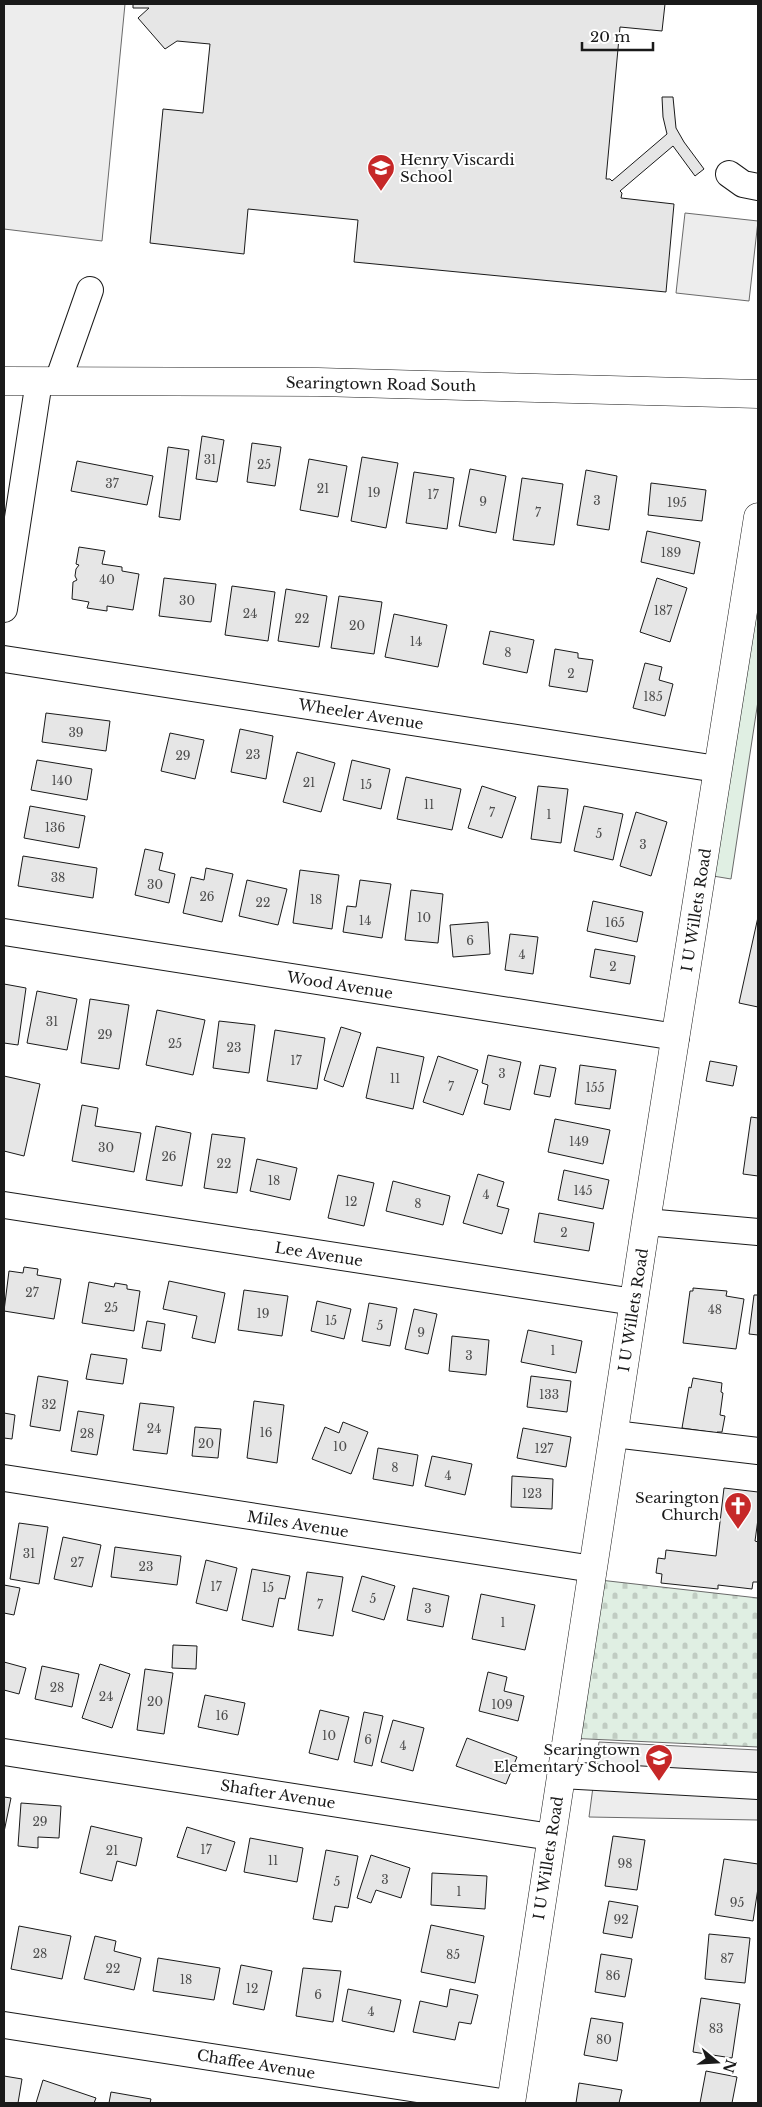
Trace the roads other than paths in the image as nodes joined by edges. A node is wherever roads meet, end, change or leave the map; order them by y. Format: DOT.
graph roads {
  1 [pos="729,174"];
  2 [pos="758,187"];
  3 [pos="90,290"];
  4 [pos="4,381"];
  5 [pos="48,381"];
  6 [pos="758,394"];
  7 [pos="758,517"];
  8 [pos="4,609"];
  9 [pos="4,659"];
  10 [pos="717,769"];
  11 [pos="4,932"];
  12 [pos="676,1037"];
  13 [pos="4,1205"];
  14 [pos="646,1222"];
  15 [pos="758,1232"];
  16 [pos="634,1302"];
  17 [pos="614,1434"];
  18 [pos="758,1451"];
  19 [pos="4,1478"];
  20 [pos="593,1569"];
  21 [pos="4,1752"];
  22 [pos="561,1775"];
  23 [pos="758,1786"];
  24 [pos="551,1837"];
  25 [pos="4,2025"];
  26 [pos="510,2103"];
  1 -- 2 [label="street"];
  3 -- 5 [label="street"];
  4 -- 5 [label="main road, Searingtown Road South"];
  5 -- 6 [label="main road, Searingtown Road South"];
  5 -- 8 [label="street"];
  7 -- 10 [label="main road, I U Willets Road"];
  9 -- 10 [label="street, Wheeler Avenue"];
  10 -- 12 [label="main road, I U Willets Road"];
  11 -- 12 [label="street, Wood Avenue"];
  12 -- 14 [label="main road, I U Willets Road"];
  13 -- 16 [label="street, Lee Avenue"];
  14 -- 15 [label="street"];
  14 -- 16 [label="main road, I U Willets Road"];
  16 -- 17 [label="main road, I U Willets Road"];
  17 -- 18 [label="street"];
  17 -- 20 [label="main road, I U Willets Road"];
  19 -- 20 [label="street, Miles Avenue"];
  20 -- 22 [label="main road, I U Willets Road"];
  21 -- 24 [label="street, Shafter Avenue"];
  22 -- 23 [label="street"];
  22 -- 24 [label="main road, I U Willets Road"];
  24 -- 26 [label="main road, I U Willets Road"];
  25 -- 26 [label="street, Chaffee Avenue"];
}
